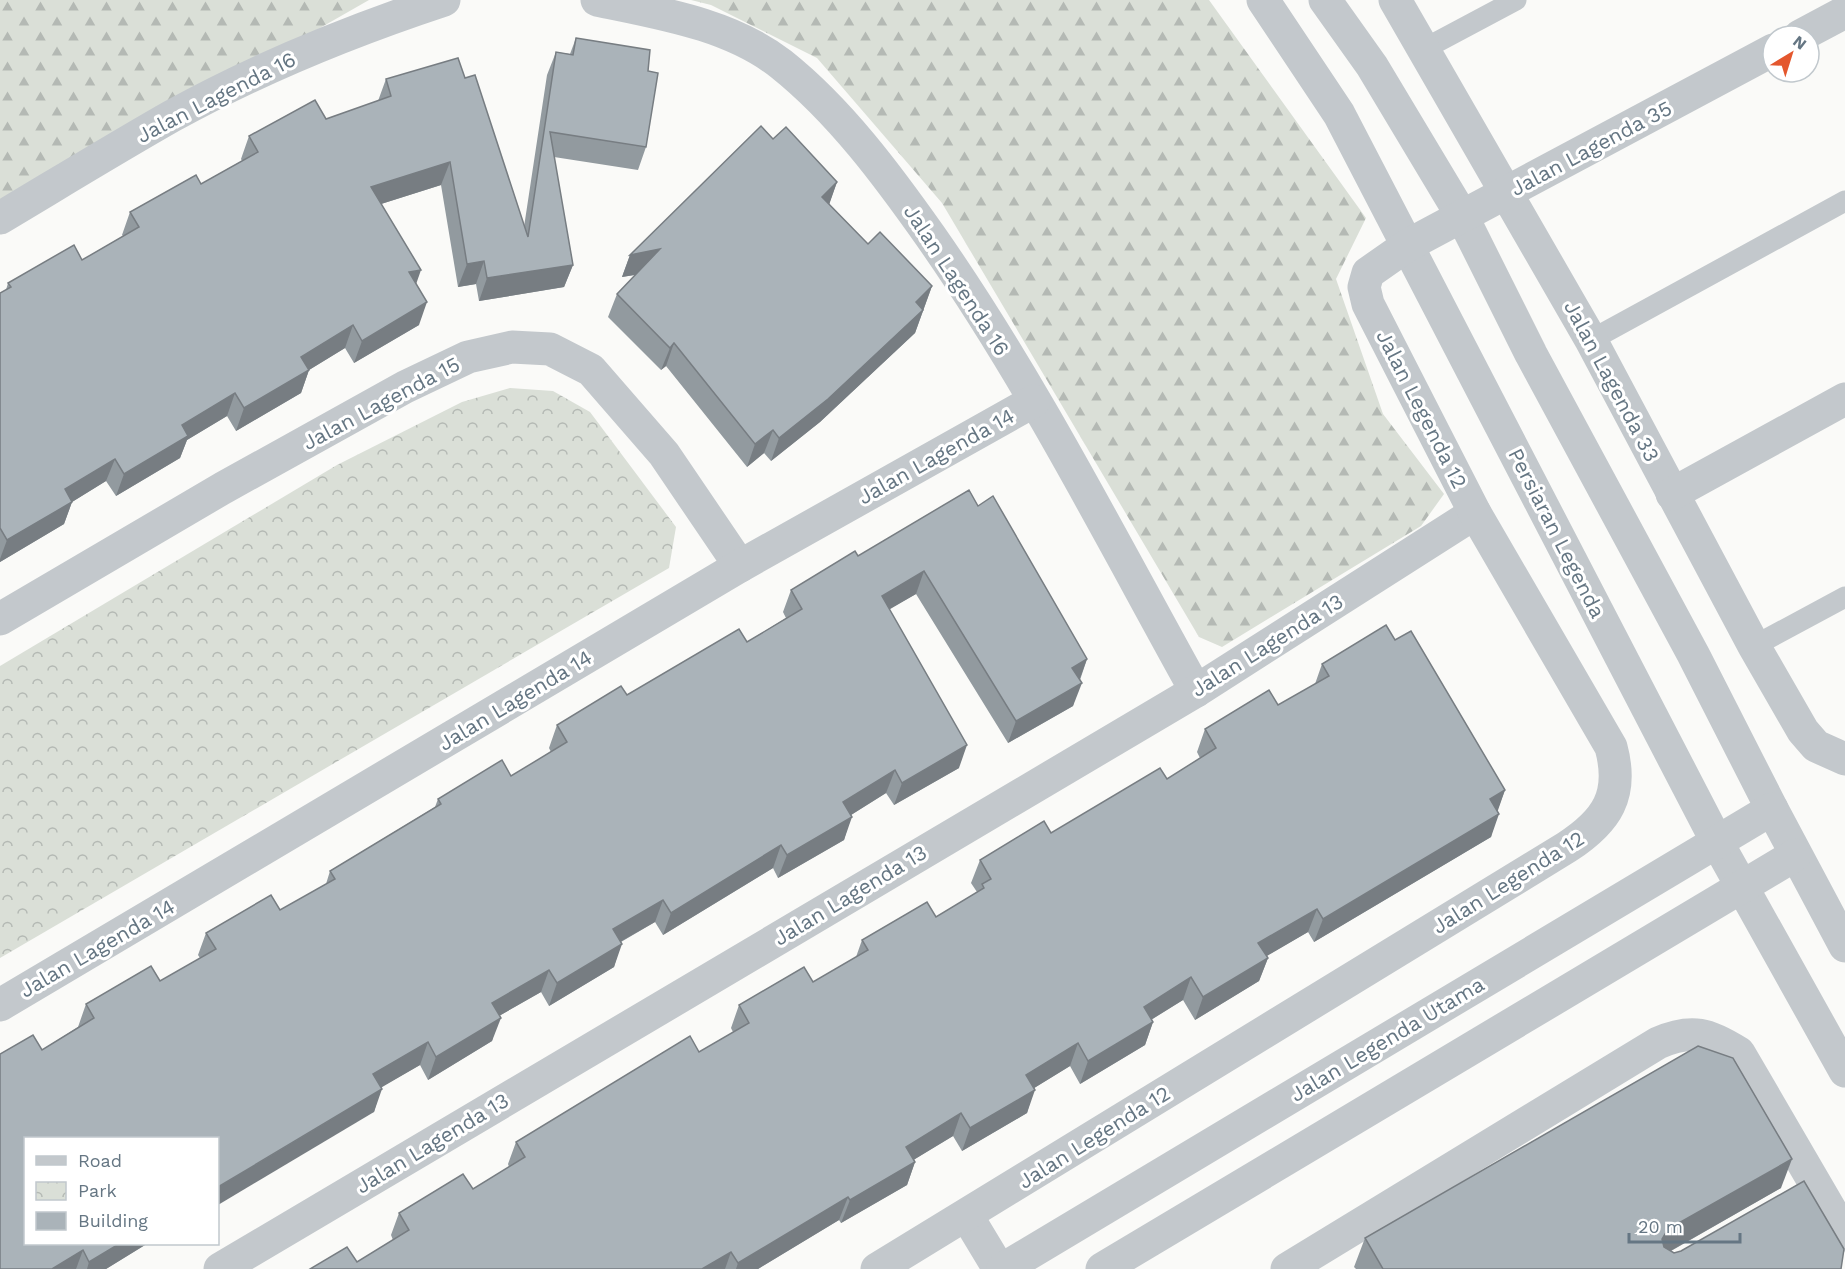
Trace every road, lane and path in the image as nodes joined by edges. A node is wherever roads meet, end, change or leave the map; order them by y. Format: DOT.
graph roads {
  1 [pos="444,0"];
  2 [pos="597,0"];
  3 [pos="1263,0"];
  4 [pos="1325,0"];
  5 [pos="1395,0"];
  6 [pos="1516,0"];
  7 [pos="1845,12"];
  8 [pos="1821,25"];
  9 [pos="1424,49"];
  10 [pos="1761,56"];
  11 [pos="1508,193"];
  12 [pos="1845,201"];
  13 [pos="1462,216"];
  14 [pos="0,218"];
  15 [pos="1408,245"];
  16 [pos="1591,340"];
  17 [pos="1845,399"];
  18 [pos="1034,401"];
  19 [pos="1672,494"];
  20 [pos="1476,513"];
  21 [pos="740,566"];
  22 [pos="1845,597"];
  23 [pos="0,619"];
  24 [pos="1754,646"];
  25 [pos="1196,691"];
  26 [pos="1839,757"];
  27 [pos="1772,809"];
  28 [pos="1717,842"];
  29 [pos="1796,855"];
  30 [pos="1742,887"];
  31 [pos="1845,946"];
  32 [pos="0,1005"];
  33 [pos="1845,1071"];
  34 [pos="967,1216"];
  35 [pos="1845,1235"];
  36 [pos="1291,1268"];
  37 [pos="220,1269"];
  38 [pos="877,1269"];
  39 [pos="1001,1269"];
  40 [pos="1102,1269"];
  1 -- 14 [label="street, Jalan Lagenda 16"];
  2 -- 18 [label="street, Jalan Lagenda 16"];
  3 -- 15 [label="street, Persiaran Legenda"];
  4 -- 13 [label="street"];
  5 -- 9 [label="street, Jalan Lagenda 33"];
  6 -- 9 [label="lane"];
  7 -- 8 [label="street"];
  9 -- 11 [label="street, Jalan Lagenda 33"];
  10 -- 11 [label="street, Jalan Lagenda 35"];
  11 -- 13 [label="street, Jalan Lagenda 35"];
  11 -- 16 [label="street, Jalan Lagenda 33"];
  12 -- 16 [label="lane"];
  13 -- 15 [label="street, Jalan Lagenda 35"];
  13 -- 27 [label="street"];
  15 -- 20 [label="street, Jalan Legenda 12"];
  15 -- 28 [label="street, Persiaran Legenda"];
  16 -- 19 [label="street, Jalan Lagenda 33"];
  17 -- 19 [label="street"];
  18 -- 21 [label="street, Jalan Lagenda 14"];
  18 -- 25 [label="street, Jalan Lagenda 16"];
  19 -- 24 [label="street, Jalan Lagenda 33"];
  20 -- 25 [label="street, Jalan Lagenda 13"];
  20 -- 34 [label="street, Jalan Legenda 12"];
  21 -- 23 [label="street, Jalan Lagenda 15"];
  21 -- 32 [label="street, Jalan Lagenda 14"];
  22 -- 24 [label="lane"];
  24 -- 26 [label="street, Jalan Lagenda 33"];
  25 -- 37 [label="street, Jalan Lagenda 13"];
  27 -- 28 [label="street, Jalan Legenda Utama"];
  27 -- 29 [label="street"];
  28 -- 30 [label="street, Persiaran Legenda"];
  28 -- 39 [label="street, Jalan Legenda Utama"];
  29 -- 30 [label="street"];
  29 -- 31 [label="street"];
  30 -- 33 [label="street, Persiaran Legenda"];
  30 -- 40 [label="street"];
  34 -- 38 [label="street, Jalan Legenda 12"];
  34 -- 39 [label="street"];
  35 -- 36 [label="street"];
}
